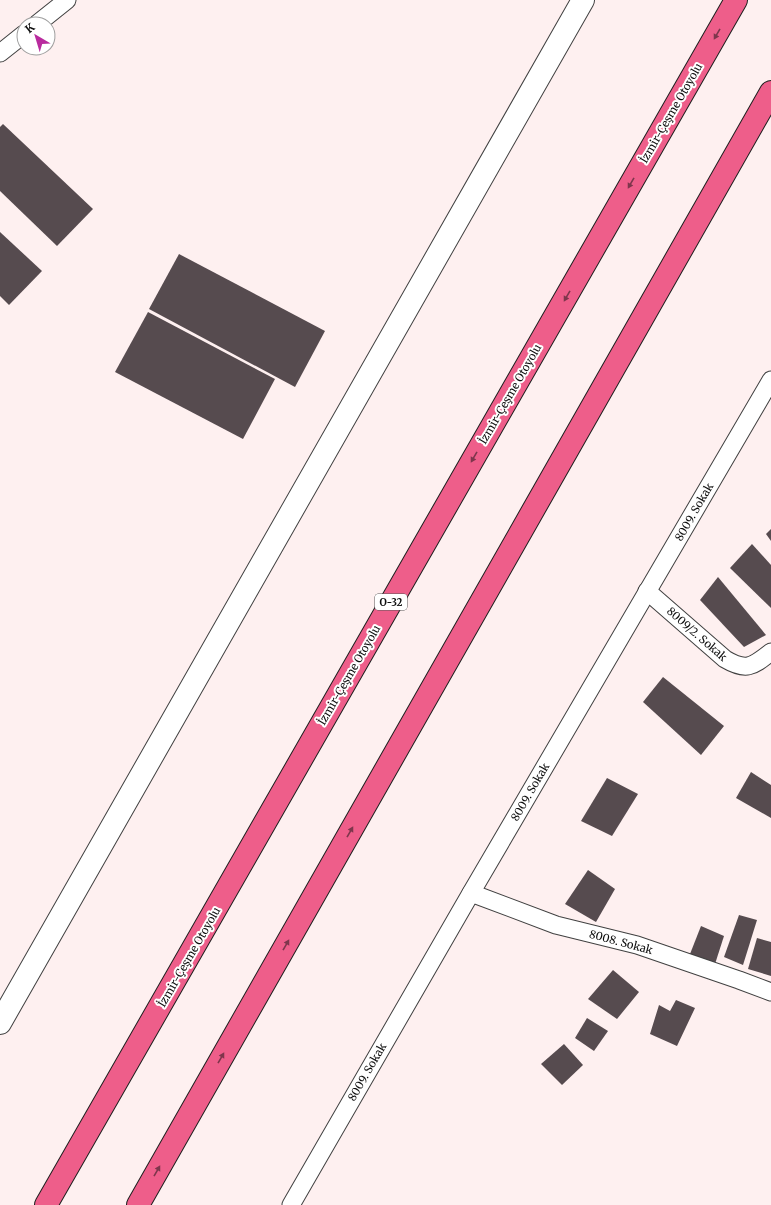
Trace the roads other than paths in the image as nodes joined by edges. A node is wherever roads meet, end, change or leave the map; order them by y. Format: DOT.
graph roads {
  1 [pos="67,0"];
  2 [pos="583,0"];
  3 [pos="736,0"];
  4 [pos="47,16"];
  5 [pos="16,40"];
  6 [pos="0,53"];
  7 [pos="771,92"];
  8 [pos="771,380"];
  9 [pos="648,591"];
  10 [pos="771,652"];
  11 [pos="471,893"];
  12 [pos="771,992"];
  13 [pos="0,1023"];
  14 [pos="46,1205"];
  15 [pos="138,1205"];
  16 [pos="291,1205"];
  1 -- 4 [label="street"];
  2 -- 13 [label="street"];
  3 -- 14 [label="highway, İzmir-Çeşme Otoyolu / O-32, one-way"];
  5 -- 6 [label="street"];
  15 -- 7 [label="highway, one-way"];
  8 -- 9 [label="street, 8009. Sokak"];
  9 -- 10 [label="street, 8009/2. Sokak"];
  9 -- 11 [label="street, 8009. Sokak"];
  11 -- 12 [label="street, 8008. Sokak"];
  11 -- 16 [label="street, 8009. Sokak"];
}
